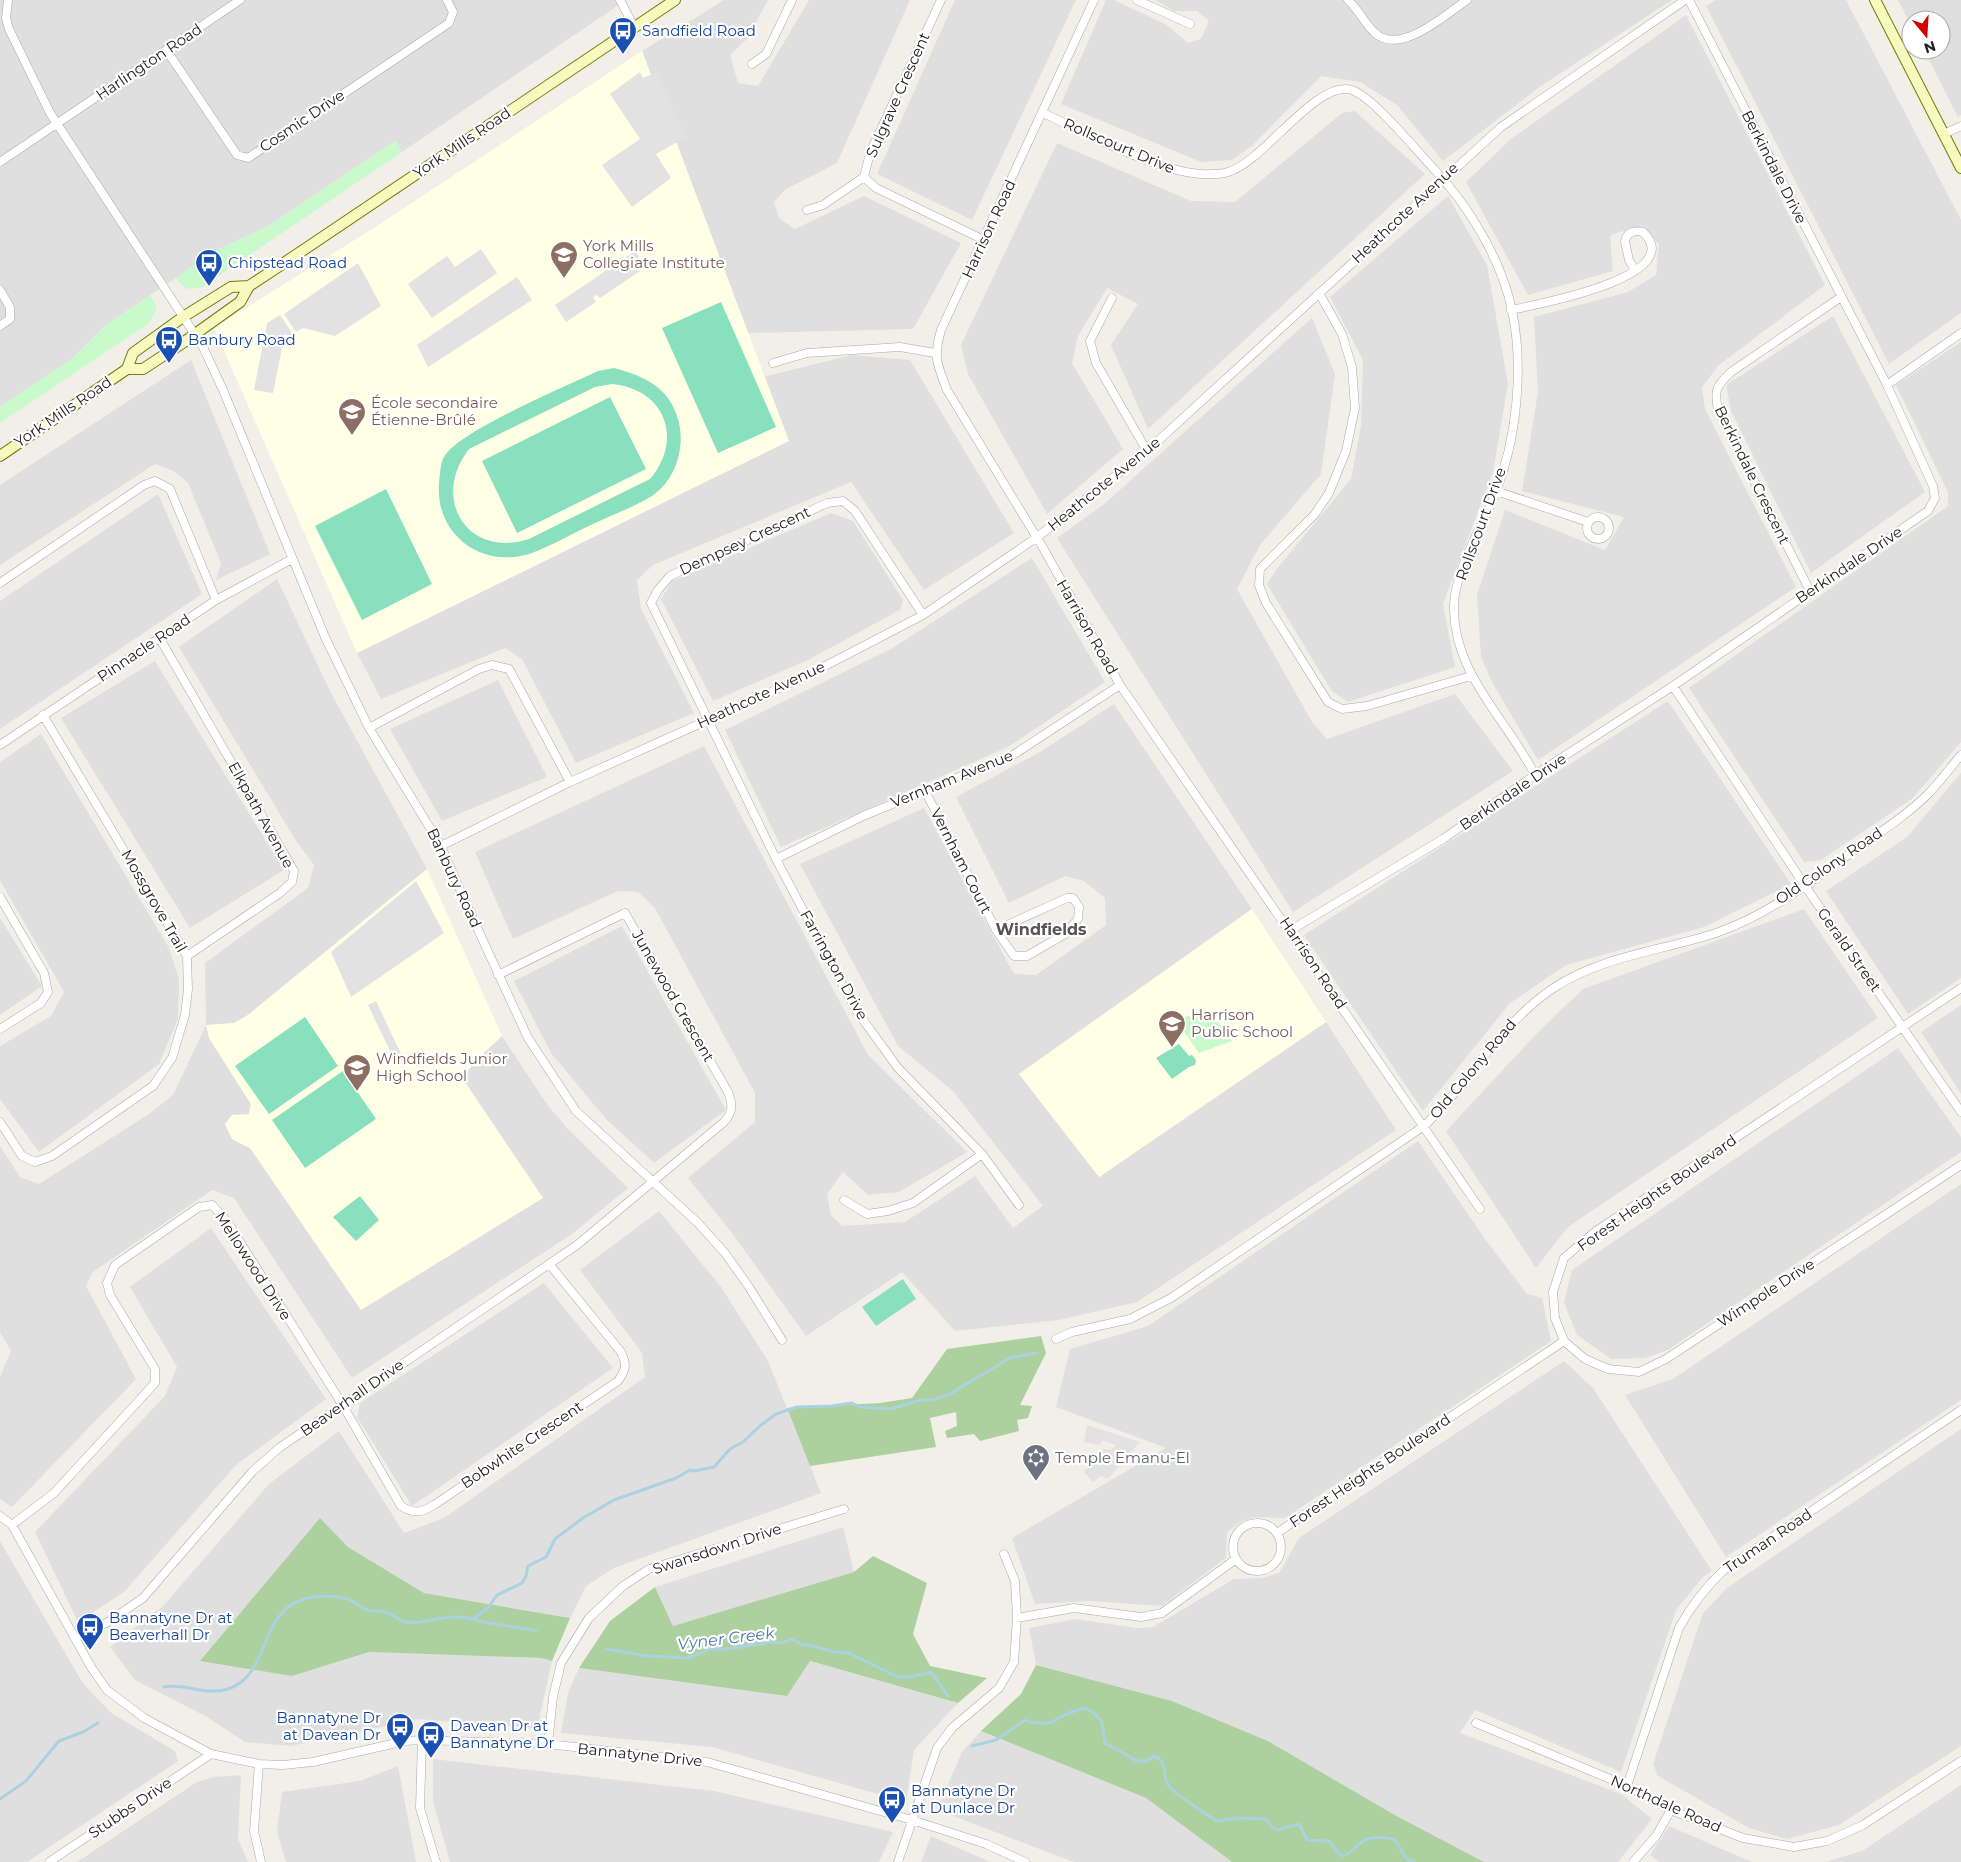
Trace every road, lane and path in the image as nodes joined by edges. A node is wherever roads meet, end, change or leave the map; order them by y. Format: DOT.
graph roads {
  1 [pos="8,0"];
  2 [pos="240,0"];
  3 [pos="447,0"];
  4 [pos="620,0"];
  5 [pos="675,0"];
  6 [pos="792,0"];
  7 [pos="941,0"];
  8 [pos="1094,0"];
  9 [pos="1137,0"];
  10 [pos="1348,0"];
  11 [pos="1450,0"];
  12 [pos="1467,0"];
  13 [pos="1687,0"];
  14 [pos="1875,0"];
  15 [pos="1455,8"];
  16 [pos="1190,24"];
  17 [pos="634,28"];
  18 [pos="167,51"];
  19 [pos="752,64"];
  20 [pos="1043,113"];
  21 [pos="57,124"];
  22 [pos="1961,126"];
  23 [pos="1944,134"];
  24 [pos="0,162"];
  25 [pos="1961,168"];
  26 [pos="864,177"];
  27 [pos="1443,178"];
  28 [pos="807,210"];
  29 [pos="984,240"];
  30 [pos="1634,270"];
  31 [pos="249,286"];
  32 [pos="0,290"];
  33 [pos="1319,293"];
  34 [pos="1841,297"];
  35 [pos="1112,298"];
  36 [pos="1512,310"];
  37 [pos="183,317"];
  38 [pos="0,326"];
  39 [pos="1961,333"];
  40 [pos="195,334"];
  41 [pos="935,353"];
  42 [pos="773,363"];
  43 [pos="127,369"];
  44 [pos="1887,385"];
  45 [pos="1147,451"];
  46 [pos="0,456"];
  47 [pos="1496,491"];
  48 [pos="1588,522"];
  49 [pos="1036,538"];
  50 [pos="292,559"];
  51 [pos="0,582"];
  52 [pos="1810,591"];
  53 [pos="216,600"];
  54 [pos="923,615"];
  55 [pos="160,637"];
  56 [pos="1471,676"];
  57 [pos="1120,685"];
  58 [pos="1673,686"];
  59 [pos="43,715"];
  60 [pos="709,720"];
  61 [pos="369,728"];
  62 [pos="0,745"];
  63 [pos="1961,754"];
  64 [pos="1536,775"];
  65 [pos="570,782"];
  66 [pos="925,791"];
  67 [pos="442,846"];
  68 [pos="776,860"];
  69 [pos="1805,886"];
  70 [pos="0,897"];
  71 [pos="996,930"];
  72 [pos="1290,930"];
  73 [pos="187,956"];
  74 [pos="498,975"];
  75 [pos="1961,988"];
  76 [pos="1903,1028"];
  77 [pos="0,1029"];
  78 [pos="1961,1112"];
  79 [pos="0,1122"];
  80 [pos="1424,1126"];
  81 [pos="982,1154"];
  82 [pos="1961,1165"];
  83 [pos="652,1182"];
  84 [pos="844,1200"];
  85 [pos="1020,1205"];
  86 [pos="1480,1209"];
  87 [pos="550,1265"];
  88 [pos="1056,1339"];
  89 [pos="782,1340"];
  90 [pos="1564,1341"];
  91 [pos="342,1404"];
  92 [pos="1961,1410"];
  93 [pos="844,1509"];
  94 [pos="0,1516"];
  95 [pos="12,1525"];
  96 [pos="1277,1533"];
  97 [pos="1004,1554"];
  98 [pos="1236,1559"];
  99 [pos="1017,1618"];
  100 [pos="75,1638"];
  101 [pos="1476,1723"];
  102 [pos="422,1740"];
  103 [pos="548,1744"];
  104 [pos="211,1754"];
  105 [pos="1961,1761"];
  106 [pos="260,1764"];
  107 [pos="1627,1786"];
  108 [pos="1671,1810"];
  109 [pos="912,1820"];
  110 [pos="58,1860"];
  111 [pos="49,1862"];
  112 [pos="261,1862"];
  113 [pos="436,1862"];
  114 [pos="898,1862"];
  115 [pos="1025,1862"];
  116 [pos="1633,1862"];
  1 -- 21 [label="street"];
  2 -- 18 [label="street, Harlington Road"];
  3 -- 18 [label="street, Cosmic Drive"];
  4 -- 17 [label="street"];
  5 -- 17 [label="main road, York Mills Road"];
  6 -- 19 [label="street"];
  7 -- 26 [label="street, Sulgrave Crescent"];
  8 -- 20 [label="street, Harrison Road"];
  9 -- 16 [label="street"];
  10 -- 15 [label="street"];
  11 -- 15 [label="street"];
  12 -- 15 [label="street"];
  13 -- 27 [label="street, Heathcote Avenue"];
  13 -- 34 [label="street, Berkindale Drive"];
  14 -- 23 [label="main road"];
  17 -- 31 [label="main road, York Mills Road"];
  18 -- 21 [label="street, Harlington Road"];
  20 -- 27 [label="street, Rollscourt Drive"];
  20 -- 29 [label="street, Harrison Road"];
  21 -- 24 [label="street, Harlington Road"];
  21 -- 37 [label="street"];
  22 -- 23 [label="street"];
  23 -- 25 [label="main road"];
  26 -- 28 [label="street"];
  26 -- 29 [label="street, Sulgrave Crescent"];
  27 -- 33 [label="street, Heathcote Avenue"];
  27 -- 36 [label="street, Rollscourt Drive"];
  29 -- 41 [label="street, Harrison Road"];
  30 -- 30 [label="street"];
  30 -- 36 [label="street"];
  31 -- 37 [label="main road, York Mills Road"];
  31 -- 40 [label="main road, York Mills Road"];
  32 -- 38 [label="street"];
  33 -- 45 [label="street, Heathcote Avenue"];
  33 -- 56 [label="street"];
  34 -- 44 [label="street, Berkindale Drive"];
  34 -- 52 [label="street, Berkindale Crescent"];
  35 -- 45 [label="street"];
  36 -- 47 [label="street, Rollscourt Drive"];
  37 -- 40 [label="street, Banbury Road"];
  37 -- 43 [label="main road, York Mills Road"];
  39 -- 44 [label="street"];
  40 -- 43 [label="main road, York Mills Road"];
  40 -- 50 [label="street, Banbury Road"];
  41 -- 42 [label="street"];
  41 -- 49 [label="street, Harrison Road"];
  43 -- 46 [label="main road, York Mills Road"];
  44 -- 52 [label="street, Berkindale Drive"];
  45 -- 49 [label="street, Heathcote Avenue"];
  47 -- 48 [label="street"];
  47 -- 56 [label="street, Rollscourt Drive"];
  49 -- 54 [label="street, Heathcote Avenue"];
  49 -- 57 [label="street, Harrison Road"];
  50 -- 53 [label="street, Pinnacle Road"];
  50 -- 61 [label="street, Banbury Road"];
  51 -- 53 [label="street"];
  52 -- 58 [label="street, Berkindale Drive"];
  53 -- 55 [label="street, Pinnacle Road"];
  54 -- 60 [label="street, Heathcote Avenue"];
  54 -- 60 [label="street, Dempsey Crescent"];
  55 -- 59 [label="street, Pinnacle Road"];
  55 -- 73 [label="street, Elkpath Avenue"];
  56 -- 64 [label="street, Rollscourt Drive"];
  57 -- 66 [label="street, Vernham Avenue"];
  57 -- 72 [label="street, Harrison Road"];
  58 -- 64 [label="street, Berkindale Drive"];
  58 -- 69 [label="street, Gerald Street"];
  59 -- 62 [label="street, Pinnacle Road"];
  59 -- 73 [label="street, Mossgrove Trail"];
  60 -- 65 [label="street, Heathcote Avenue"];
  60 -- 68 [label="street, Farrington Drive"];
  61 -- 65 [label="street"];
  61 -- 67 [label="street, Banbury Road"];
  63 -- 69 [label="street, Old Colony Road"];
  64 -- 72 [label="street, Berkindale Drive"];
  65 -- 67 [label="street, Heathcote Avenue"];
  66 -- 68 [label="street, Vernham Avenue"];
  66 -- 71 [label="street, Vernham Court"];
  67 -- 74 [label="street, Banbury Road"];
  68 -- 81 [label="street, Farrington Drive"];
  69 -- 76 [label="street, Gerald Street"];
  69 -- 80 [label="street, Old Colony Road"];
  70 -- 77 [label="street"];
  71 -- 71 [label="street, Vernham Court"];
  72 -- 80 [label="street, Harrison Road"];
  73 -- 79 [label="street, Mossgrove Trail"];
  74 -- 83 [label="street, Banbury Road"];
  74 -- 83 [label="street, Junewood Crescent"];
  75 -- 76 [label="street, Forest Heights Boulevard"];
  76 -- 78 [label="street, Gerald Street"];
  76 -- 90 [label="street, Forest Heights Boulevard"];
  80 -- 86 [label="street, Harrison Road"];
  80 -- 88 [label="street, Old Colony Road"];
  81 -- 84 [label="street"];
  81 -- 85 [label="street, Farrington Drive"];
  82 -- 90 [label="street, Wimpole Drive"];
  83 -- 87 [label="street, Beaverhall Drive"];
  83 -- 89 [label="street, Banbury Road"];
  87 -- 91 [label="street, Beaverhall Drive"];
  87 -- 91 [label="street, Bobwhite Crescent"];
  90 -- 96 [label="street, Forest Heights Boulevard"];
  91 -- 95 [label="street, Mellowood Drive"];
  91 -- 100 [label="street, Beaverhall Drive"];
  92 -- 107 [label="street, Truman Road"];
  93 -- 103 [label="street, Swansdown Drive"];
  94 -- 95 [label="street, Bannatyne Drive"];
  95 -- 100 [label="street, Bannatyne Drive"];
  96 -- 98 [label="street"];
  96 -- 98 [label="street"];
  97 -- 99 [label="street"];
  98 -- 99 [label="street"];
  99 -- 109 [label="street"];
  100 -- 104 [label="street, Bannatyne Drive"];
  101 -- 107 [label="street, Northdale Road"];
  102 -- 103 [label="street, Bannatyne Drive"];
  102 -- 106 [label="street, Bannatyne Drive"];
  102 -- 113 [label="street"];
  103 -- 109 [label="street, Bannatyne Drive"];
  104 -- 106 [label="street, Bannatyne Drive"];
  104 -- 110 [label="street, Stubbs Drive"];
  105 -- 108 [label="street, Northdale Road"];
  106 -- 112 [label="street"];
  107 -- 108 [label="street, Northdale Road"];
  108 -- 116 [label="street"];
  109 -- 114 [label="street"];
  109 -- 115 [label="street, Bannatyne Drive"];
  110 -- 111 [label="street, Stubbs Drive"];
}
